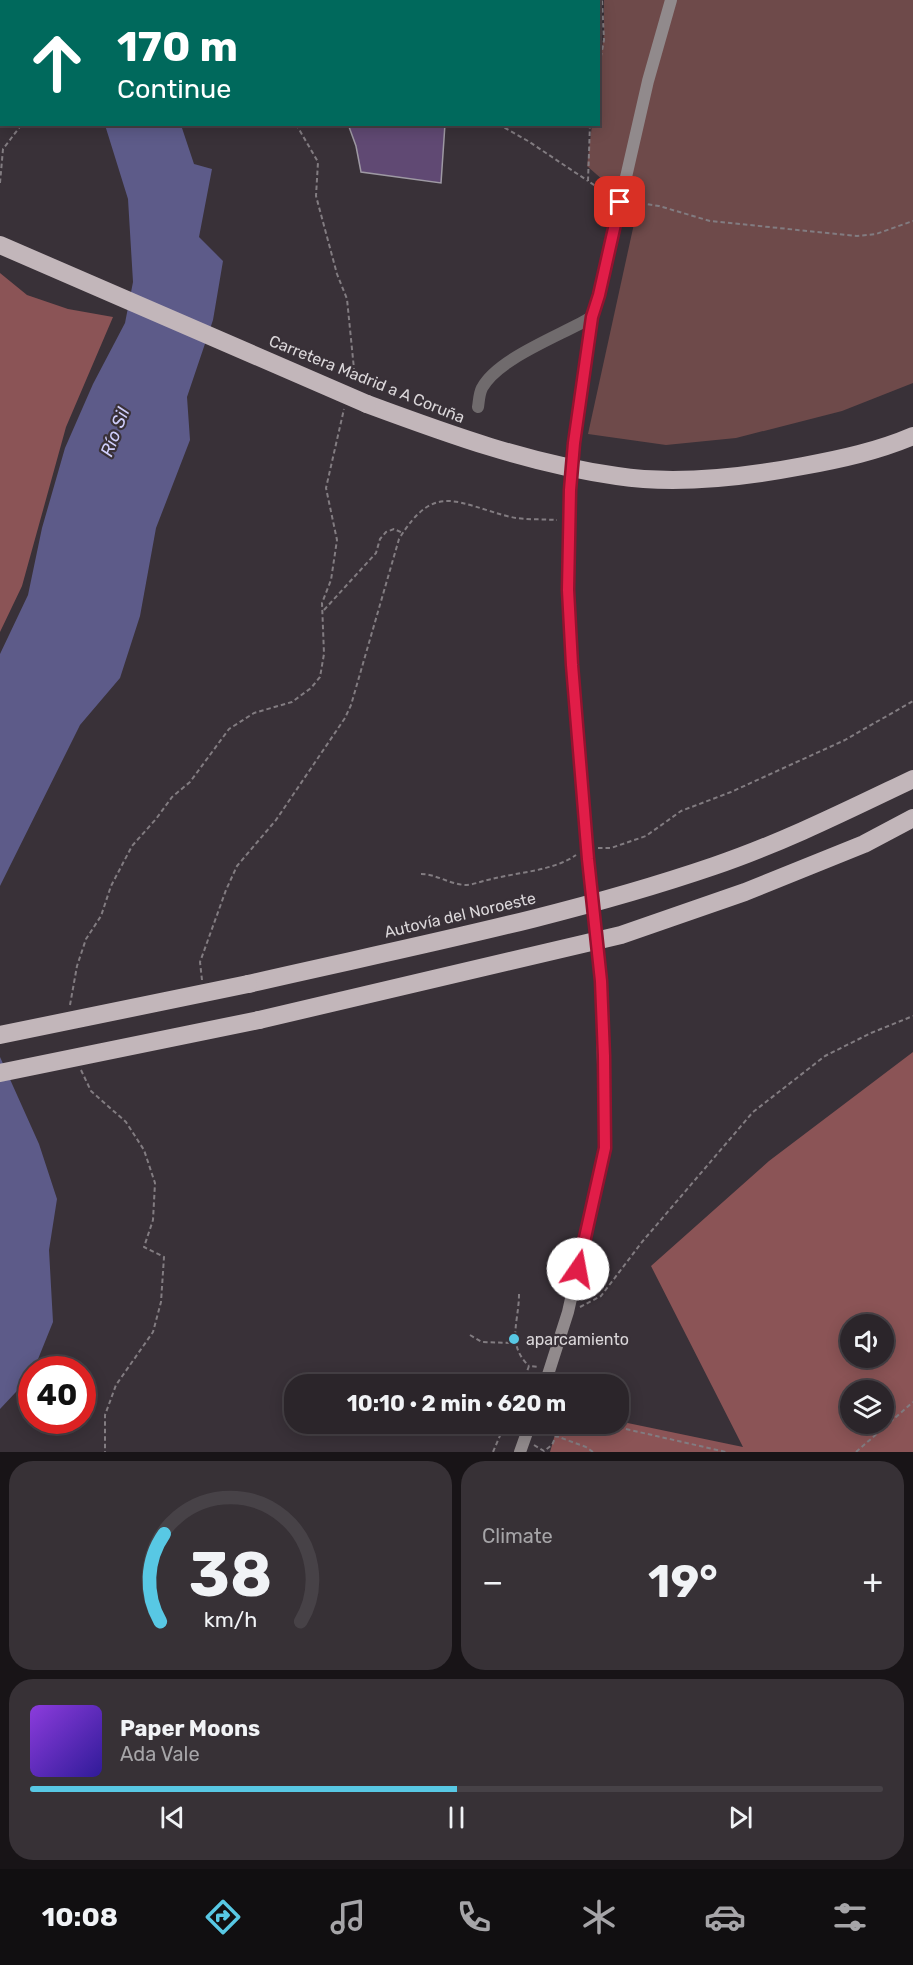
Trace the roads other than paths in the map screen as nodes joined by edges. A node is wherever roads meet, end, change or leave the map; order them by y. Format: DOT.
graph roads {
  1 [pos="671,0"];
  2 [pos="0,245"];
  3 [pos="592,317"];
  4 [pos="478,407"];
  5 [pos="913,436"];
  6 [pos="913,779"];
  7 [pos="913,818"];
  8 [pos="0,1035"];
  9 [pos="0,1073"];
  10 [pos="548,1374"];
  1 -- 3 [label="street"];
  2 -- 5 [label="highway, Carretera Madrid a A Coruña, bridge"];
  3 -- 4 [label="street"];
  3 -- 10 [label="street, bridge"];
  6 -- 8 [label="highway, Autovía del Noroeste, bridge"];
  7 -- 9 [label="highway, bridge"];
}
